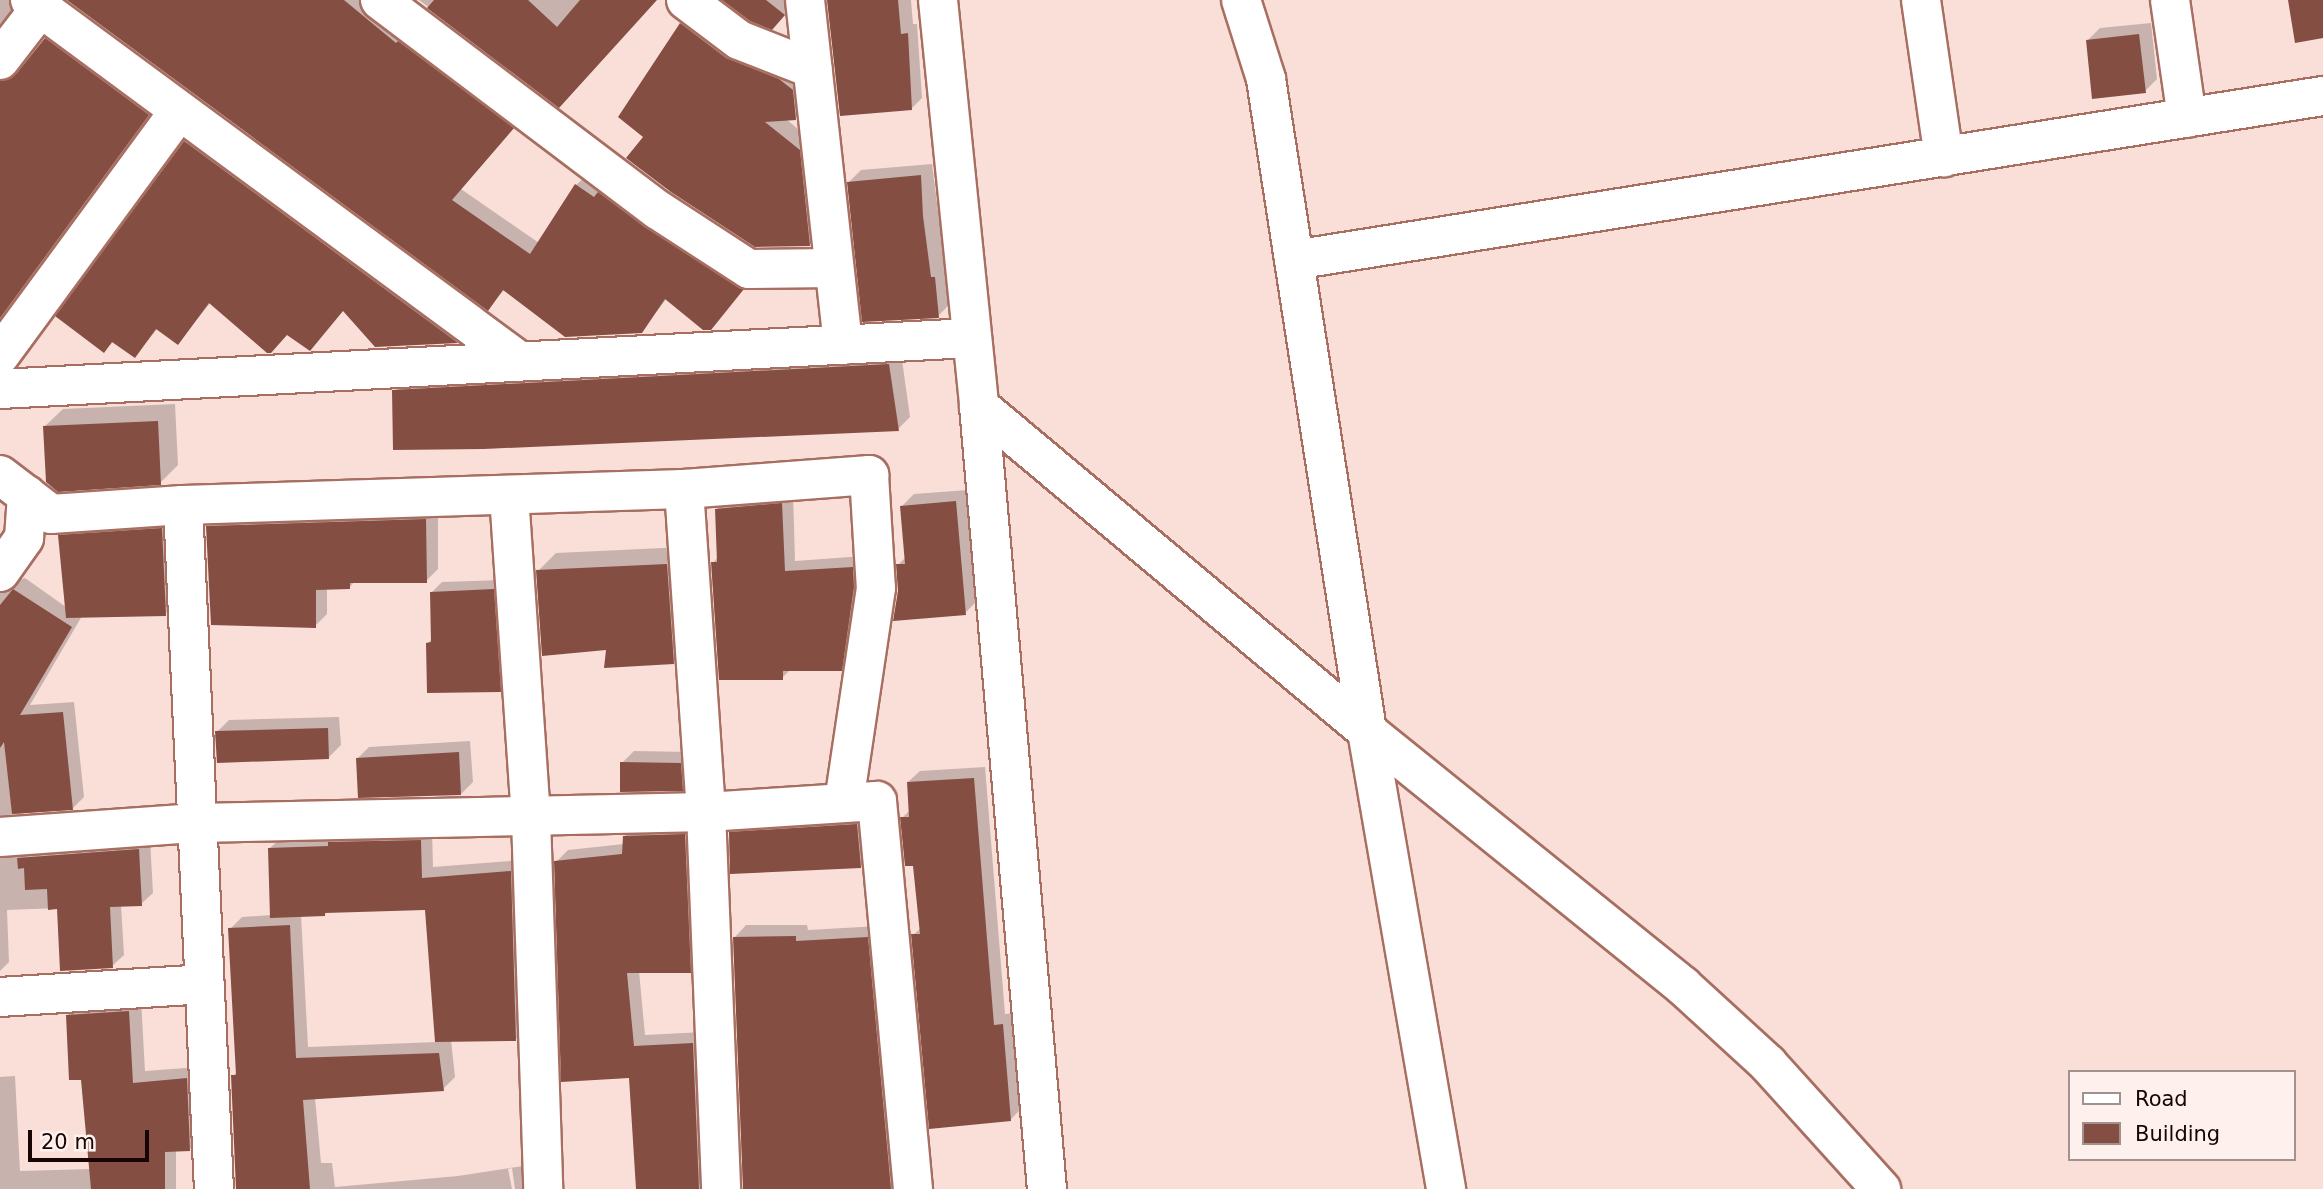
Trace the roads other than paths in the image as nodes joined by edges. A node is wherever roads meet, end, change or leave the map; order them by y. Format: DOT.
graph roads {
  1 [pos="380,0"];
  2 [pos="686,0"];
  3 [pos="805,0"];
  4 [pos="938,0"];
  5 [pos="1241,0"];
  6 [pos="1921,0"];
  7 [pos="2170,0"];
  8 [pos="35,4"];
  9 [pos="0,60"];
  10 [pos="813,69"];
  11 [pos="2323,96"];
  12 [pos="179,111"];
  13 [pos="2187,118"];
  14 [pos="1944,157"];
  15 [pos="1294,260"];
  16 [pos="834,268"];
  17 [pos="971,338"];
  18 [pos="843,345"];
  19 [pos="0,355"];
  20 [pos="518,360"];
  21 [pos="0,389"];
  22 [pos="979,406"];
  23 [pos="13,485"];
  24 [pos="684,489"];
  25 [pos="509,495"];
  26 [pos="183,505"];
  27 [pos="0,572"];
  28 [pos="1367,731"];
  29 [pos="844,803"];
  30 [pos="706,812"];
  31 [pos="531,818"];
  32 [pos="197,823"];
  33 [pos="0,837"];
  34 [pos="204,984"];
  35 [pos="0,997"];
  36 [pos="214,1189"];
  37 [pos="542,1189"];
  38 [pos="721,1189"];
  39 [pos="912,1189"];
  40 [pos="1047,1189"];
  41 [pos="1446,1189"];
  42 [pos="1881,1189"];
  1 -- 16 [label="street"];
  2 -- 10 [label="street"];
  3 -- 10 [label="street"];
  4 -- 17 [label="street"];
  5 -- 15 [label="street"];
  6 -- 14 [label="street"];
  7 -- 13 [label="street"];
  8 -- 9 [label="street"];
  8 -- 12 [label="street"];
  10 -- 16 [label="street"];
  11 -- 13 [label="street"];
  12 -- 19 [label="street"];
  12 -- 20 [label="street"];
  13 -- 14 [label="street"];
  14 -- 15 [label="street"];
  15 -- 28 [label="street"];
  16 -- 18 [label="street"];
  17 -- 18 [label="street"];
  17 -- 22 [label="street"];
  18 -- 20 [label="street"];
  20 -- 21 [label="street"];
  22 -- 28 [label="street"];
  22 -- 40 [label="street"];
  23 -- 26 [label="street"];
  23 -- 27 [label="street"];
  24 -- 25 [label="street"];
  24 -- 29 [label="street"];
  24 -- 30 [label="street"];
  25 -- 26 [label="street"];
  25 -- 31 [label="street"];
  26 -- 32 [label="street"];
  28 -- 41 [label="street"];
  28 -- 42 [label="street"];
  29 -- 30 [label="street"];
  29 -- 39 [label="street"];
  30 -- 31 [label="street"];
  30 -- 38 [label="street"];
  31 -- 32 [label="street"];
  31 -- 37 [label="street"];
  32 -- 33 [label="street"];
  32 -- 34 [label="street"];
  34 -- 35 [label="street"];
  34 -- 36 [label="street"];
}
